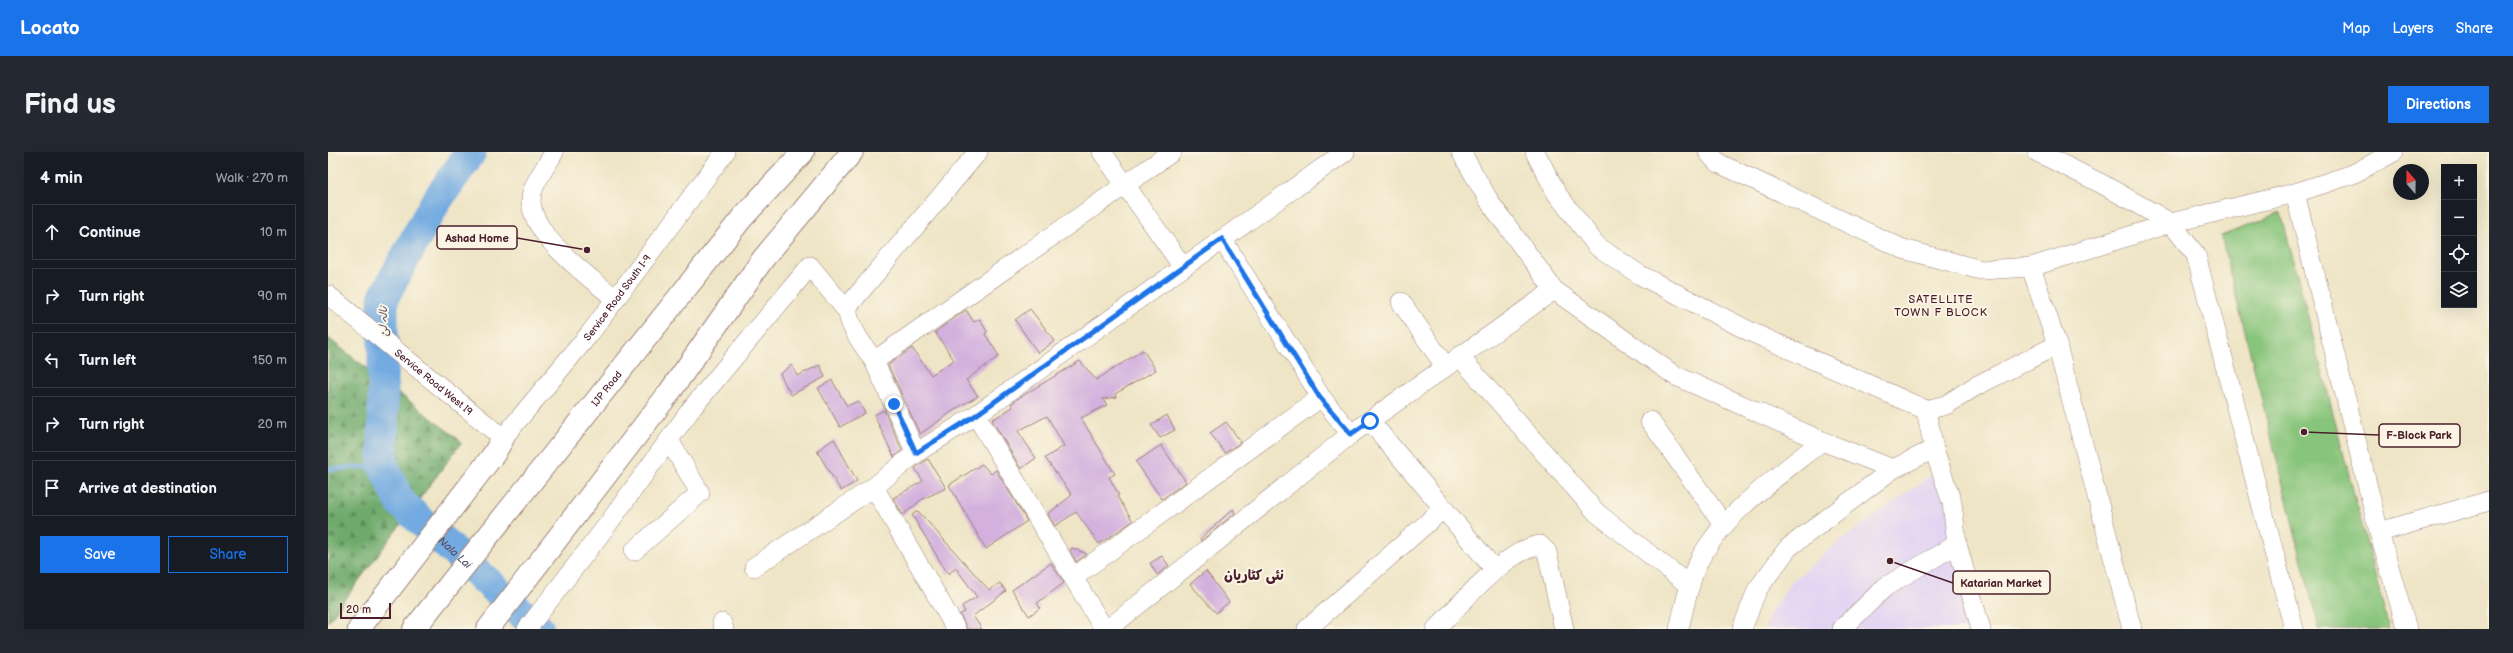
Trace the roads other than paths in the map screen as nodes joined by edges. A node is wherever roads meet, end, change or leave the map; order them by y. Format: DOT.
graph roads {
  1 [pos="554,152"];
  2 [pos="725,152"];
  3 [pos="803,152"];
  4 [pos="852,152"];
  5 [pos="978,152"];
  6 [pos="1102,152"];
  7 [pos="1172,152"];
  8 [pos="1345,152"];
  9 [pos="1461,152"];
  10 [pos="1535,152"];
  11 [pos="1708,152"];
  12 [pos="2037,152"];
  13 [pos="2394,152"];
  14 [pos="1125,186"];
  15 [pos="2295,193"];
  16 [pos="2171,223"];
  17 [pos="1222,239"];
  18 [pos="1183,267"];
  19 [pos="2031,267"];
  20 [pos="1554,290"];
  21 [pos="328,295"];
  22 [pos="614,298"];
  23 [pos="1401,302"];
  24 [pos="847,312"];
  25 [pos="2057,345"];
  26 [pos="874,361"];
  27 [pos="1452,361"];
  28 [pos="669,393"];
  29 [pos="1320,398"];
  30 [pos="692,408"];
  31 [pos="1926,410"];
  32 [pos="976,415"];
  33 [pos="1370,421"];
  34 [pos="1650,421"];
  35 [pos="1351,434"];
  36 [pos="669,440"];
  37 [pos="1822,441"];
  38 [pos="498,446"];
  39 [pos="1934,449"];
  40 [pos="916,453"];
  41 [pos="1893,469"];
  42 [pos="874,487"];
  43 [pos="2489,501"];
  44 [pos="1443,509"];
  45 [pos="1724,525"];
  46 [pos="2379,532"];
  47 [pos="1957,544"];
  48 [pos="634,551"];
  49 [pos="754,567"];
  50 [pos="1495,570"];
  51 [pos="1074,577"];
  52 [pos="1690,586"];
  53 [pos="359,629"];
  54 [pos="414,629"];
  55 [pos="488,629"];
  56 [pos="527,629"];
  57 [pos="956,629"];
  58 [pos="1104,629"];
  59 [pos="1108,629"];
  60 [pos="1307,629"];
  61 [pos="1436,629"];
  62 [pos="1564,629"];
  63 [pos="1679,629"];
  64 [pos="1742,629"];
  65 [pos="1842,629"];
  66 [pos="1981,629"];
  67 [pos="2132,629"];
  68 [pos="2294,629"];
  69 [pos="2407,629"];
  1 -- 22 [label="street"];
  2 -- 22 [label="street, Service Road South I-9"];
  3 -- 54 [label="main road, IJP Road"];
  4 -- 28 [label="main road"];
  5 -- 24 [label="street"];
  6 -- 14 [label="street"];
  7 -- 14 [label="street"];
  8 -- 17 [label="street"];
  9 -- 20 [label="street"];
  10 -- 31 [label="street"];
  11 -- 19 [label="street"];
  12 -- 16 [label="street"];
  13 -- 15 [label="street"];
  14 -- 18 [label="street"];
  14 -- 26 [label="street"];
  15 -- 16 [label="street"];
  15 -- 46 [label="street"];
  16 -- 19 [label="street"];
  16 -- 68 [label="street"];
  17 -- 18 [label="street"];
  17 -- 29 [label="street"];
  18 -- 32 [label="street"];
  19 -- 25 [label="street"];
  20 -- 27 [label="street"];
  20 -- 37 [label="street"];
  21 -- 38 [label="street, Service Road West I9"];
  22 -- 38 [label="street, Service Road South I-9"];
  23 -- 27 [label="street"];
  24 -- 26 [label="street"];
  24 -- 30 [label="street"];
  25 -- 31 [label="street"];
  25 -- 67 [label="street"];
  26 -- 40 [label="street"];
  27 -- 33 [label="street"];
  27 -- 52 [label="street"];
  28 -- 30 [label="street"];
  28 -- 55 [label="main road"];
  29 -- 35 [label="street"];
  29 -- 51 [label="street"];
  30 -- 36 [label="street"];
  31 -- 39 [label="street"];
  32 -- 40 [label="street"];
  32 -- 51 [label="street"];
  33 -- 35 [label="street"];
  33 -- 44 [label="street"];
  34 -- 45 [label="street"];
  35 -- 59 [label="street"];
  36 -- 48 [label="street"];
  36 -- 56 [label="street"];
  37 -- 41 [label="street"];
  37 -- 45 [label="street"];
  38 -- 53 [label="main road"];
  39 -- 41 [label="street"];
  39 -- 47 [label="street"];
  40 -- 42 [label="street"];
  41 -- 64 [label="street"];
  42 -- 49 [label="street"];
  42 -- 57 [label="street"];
  43 -- 46 [label="street"];
  44 -- 50 [label="street"];
  44 -- 60 [label="street"];
  45 -- 52 [label="street"];
  46 -- 69 [label="street"];
  47 -- 65 [label="street"];
  47 -- 66 [label="street"];
  50 -- 61 [label="street"];
  50 -- 62 [label="street"];
  51 -- 58 [label="street"];
  52 -- 63 [label="street"];
}
